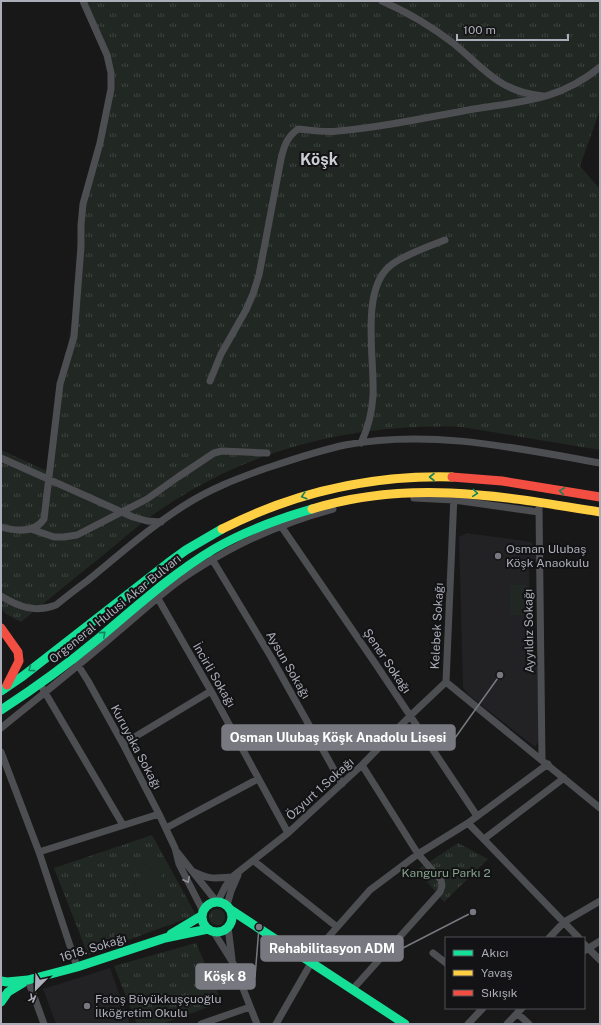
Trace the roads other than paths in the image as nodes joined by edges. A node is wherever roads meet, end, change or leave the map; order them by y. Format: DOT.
graph roads {
  1 [pos="83,1"];
  2 [pos="382,1"];
  3 [pos="600,61"];
  4 [pos="600,67"];
  5 [pos="587,78"];
  6 [pos="547,96"];
  7 [pos="445,240"];
  8 [pos="210,381"];
  9 [pos="361,443"];
  10 [pos="267,453"];
  11 [pos="1,458"];
  12 [pos="600,463"];
  13 [pos="49,480"];
  14 [pos="454,496"];
  15 [pos="600,497"];
  16 [pos="539,502"];
  17 [pos="122,512"];
  18 [pos="539,512"];
  19 [pos="600,512"];
  20 [pos="161,522"];
  21 [pos="279,523"];
  22 [pos="1,527"];
  23 [pos="31,529"];
  24 [pos="212,559"];
  25 [pos="156,595"];
  26 [pos="1,596"];
  27 [pos="1,628"];
  28 [pos="76,662"];
  29 [pos="446,682"];
  30 [pos="40,683"];
  31 [pos="3,690"];
  32 [pos="211,691"];
  33 [pos="45,692"];
  34 [pos="1,710"];
  35 [pos="410,716"];
  36 [pos="1,728"];
  37 [pos="124,744"];
  38 [pos="1,752"];
  39 [pos="545,762"];
  40 [pos="362,765"];
  41 [pos="564,778"];
  42 [pos="258,779"];
  43 [pos="342,784"];
  44 [pos="600,808"];
  45 [pos="159,814"];
  46 [pos="477,816"];
  47 [pos="468,823"];
  48 [pos="123,825"];
  49 [pos="166,828"];
  50 [pos="288,833"];
  51 [pos="484,839"];
  52 [pos="175,848"];
  53 [pos="39,852"];
  54 [pos="418,854"];
  55 [pos="254,861"];
  56 [pos="193,872"];
  57 [pos="239,873"];
  58 [pos="232,878"];
  59 [pos="217,901"];
  60 [pos="600,901"];
  61 [pos="229,908"];
  62 [pos="202,913"];
  63 [pos="564,922"];
  64 [pos="228,926"];
  65 [pos="259,927"];
  66 [pos="337,927"];
  67 [pos="211,930"];
  68 [pos="549,937"];
  69 [pos="578,937"];
  70 [pos="165,938"];
  71 [pos="600,941"];
  72 [pos="585,948"];
  73 [pos="433,952"];
  74 [pos="600,960"];
  75 [pos="310,962"];
  76 [pos="445,962"];
  77 [pos="233,964"];
  78 [pos="77,967"];
  79 [pos="28,980"];
  80 [pos="1,981"];
  81 [pos="352,990"];
  82 [pos="1,1002"];
  83 [pos="250,1007"];
  84 [pos="482,1009"];
  85 [pos="519,1011"];
  86 [pos="44,1024"];
  87 [pos="201,1024"];
  88 [pos="257,1024"];
  89 [pos="276,1024"];
  90 [pos="405,1024"];
  91 [pos="468,1024"];
  92 [pos="507,1024"];
  93 [pos="529,1024"];
  1 -- 13 [label="street"];
  2 -- 6 [label="street"];
  3 -- 5 [label="street"];
  4 -- 5 [label="street"];
  5 -- 6 [label="street"];
  6 -- 8 [label="street"];
  7 -- 9 [label="street"];
  9 -- 12 [label="street"];
  9 -- 20 [label="street"];
  10 -- 17 [label="street"];
  11 -- 13 [label="street"];
  13 -- 17 [label="street"];
  13 -- 23 [label="street"];
  14 -- 16 [label="main road, Orgeneral Hulusi Akar Bulvarı, one-way"];
  14 -- 18 [label="street"];
  14 -- 21 [label="main road, Orgeneral Hulusi Akar Bulvarı"];
  14 -- 29 [label="street, Kelebek Sokağı"];
  15 -- 31 [label="main road, Orgeneral Hulusi Akar Bulvarı, one-way"];
  16 -- 18 [label="street, Ayyıldız Sokağı"];
  16 -- 19 [label="main road, Orgeneral Hulusi Akar Bulvarı"];
  17 -- 20 [label="street"];
  17 -- 23 [label="street"];
  18 -- 39 [label="street, Ayyıldız Sokağı"];
  20 -- 26 [label="street"];
  21 -- 24 [label="street"];
  21 -- 25 [label="main road, Orgeneral Hulusi Akar Bulvarı"];
  21 -- 35 [label="street, Şener Sokağı"];
  22 -- 23 [label="street"];
  24 -- 25 [label="street"];
  24 -- 43 [label="street, Aysun Sokağı"];
  25 -- 28 [label="main road, Orgeneral Hulusi Akar Bulvarı"];
  25 -- 32 [label="street, İncirli Sokağı"];
  27 -- 31 [label="main road"];
  28 -- 30 [label="main road, Orgeneral Hulusi Akar Bulvarı"];
  28 -- 33 [label="street"];
  28 -- 37 [label="street, Kuruyaka Sokağı"];
  29 -- 35 [label="street, Özyurt 1.Sokağı"];
  29 -- 39 [label="street, Kelebek Sokağı"];
  30 -- 33 [label="street"];
  30 -- 34 [label="main road, Orgeneral Hulusi Akar Bulvarı"];
  32 -- 37 [label="street"];
  32 -- 42 [label="street, İncirli Sokağı"];
  33 -- 36 [label="street"];
  33 -- 48 [label="street"];
  35 -- 40 [label="street, Özyurt 1.Sokağı"];
  35 -- 46 [label="street, Şener Sokağı"];
  37 -- 45 [label="street, Kuruyaka Sokağı"];
  38 -- 53 [label="street"];
  39 -- 41 [label="street, Kelebek Sokağı"];
  39 -- 46 [label="street"];
  40 -- 43 [label="street, Özyurt 1.Sokağı"];
  40 -- 54 [label="street"];
  41 -- 44 [label="street, Kelebek Sokağı"];
  41 -- 51 [label="street"];
  42 -- 49 [label="street"];
  42 -- 50 [label="street, İncirli Sokağı"];
  43 -- 50 [label="street, Özyurt 1.Sokağı"];
  45 -- 48 [label="street"];
  45 -- 49 [label="street, Kuruyaka Sokağı"];
  46 -- 47 [label="street"];
  47 -- 51 [label="street"];
  47 -- 54 [label="street"];
  48 -- 53 [label="street"];
  49 -- 52 [label="street, Kuruyaka Sokağı"];
  50 -- 55 [label="street, Özyurt 1.Sokağı"];
  51 -- 63 [label="street"];
  52 -- 56 [label="street, Kuruyaka Sokağı"];
  52 -- 62 [label="street, Kuruyaka Sokağı, one-way"];
  53 -- 78 [label="street"];
  54 -- 66 [label="street"];
  54 -- 81 [label="street"];
  55 -- 57 [label="street, Özyurt 1.Sokağı"];
  55 -- 66 [label="street"];
  56 -- 58 [label="street"];
  56 -- 59 [label="street, Kuruyaka Sokağı"];
  57 -- 58 [label="street, Özyurt 1.Sokağı"];
  57 -- 61 [label="street, Özyurt 1.Sokağı"];
  58 -- 59 [label="street, Özyurt 1.Sokağı"];
  59 -- 61 [label="main road"];
  59 -- 62 [label="main road"];
  60 -- 63 [label="street"];
  61 -- 64 [label="main road"];
  61 -- 65 [label="main road"];
  62 -- 67 [label="main road"];
  62 -- 70 [label="main road, 1618. Sokağı"];
  63 -- 68 [label="street"];
  63 -- 69 [label="street"];
  64 -- 65 [label="main road"];
  64 -- 67 [label="main road"];
  64 -- 77 [label="street"];
  65 -- 75 [label="main road"];
  66 -- 75 [label="street"];
  67 -- 70 [label="main road, 1618. Sokağı"];
  67 -- 77 [label="street"];
  70 -- 78 [label="main road, 1618. Sokağı"];
  71 -- 72 [label="street"];
  72 -- 74 [label="street"];
  73 -- 76 [label="street"];
  75 -- 81 [label="main road"];
  75 -- 89 [label="street"];
  77 -- 83 [label="street"];
  78 -- 79 [label="main road, 1618. Sokağı"];
  79 -- 80 [label="main road, 1618. Sokağı"];
  79 -- 82 [label="main road, 1618. Sokağı"];
  79 -- 86 [label="street"];
  81 -- 90 [label="main road"];
  83 -- 87 [label="street"];
  83 -- 88 [label="street"];
  84 -- 91 [label="street"];
  85 -- 92 [label="street"];
  85 -- 93 [label="street"];
}
